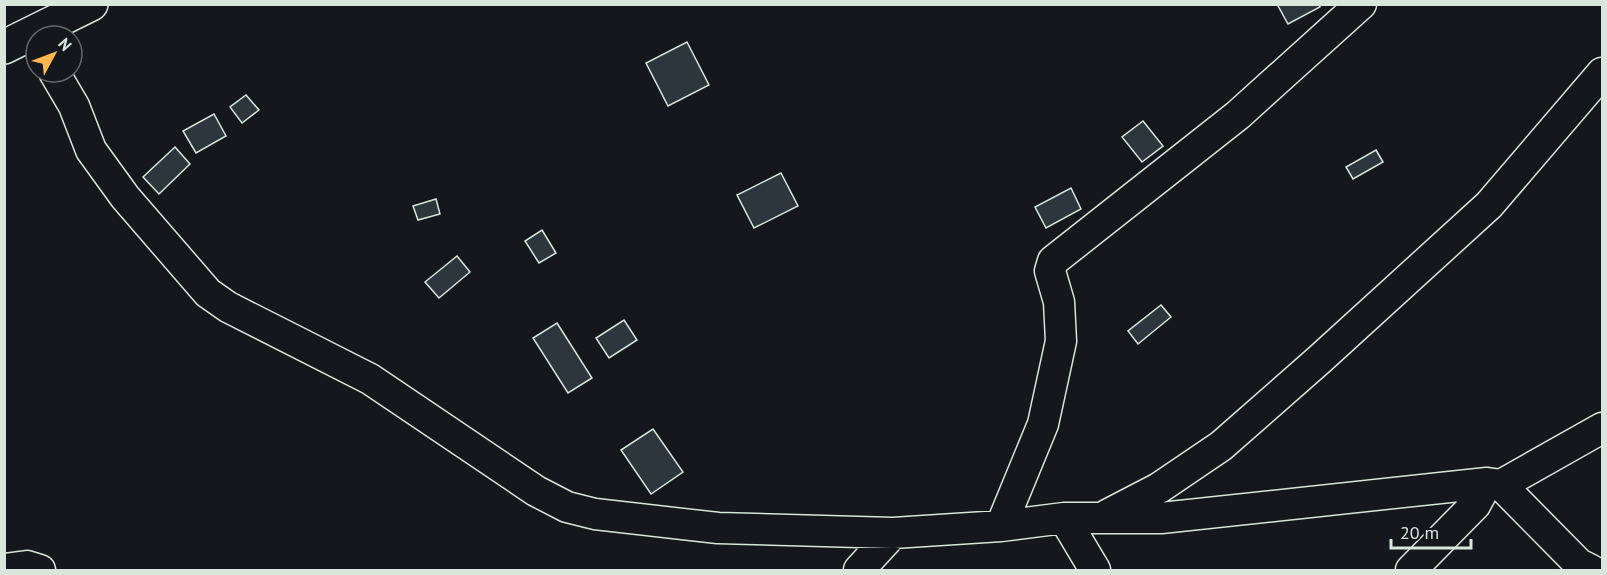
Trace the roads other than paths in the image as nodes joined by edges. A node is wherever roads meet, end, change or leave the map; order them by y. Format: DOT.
graph roads {
  1 [pos="91,4"];
  2 [pos="1361,4"];
  3 [pos="23,43"];
  4 [pos="1602,73"];
  5 [pos="61,84"];
  6 [pos="1602,428"];
  7 [pos="1494,484"];
  8 [pos="1064,518"];
  9 [pos="1099,519"];
  10 [pos="1001,526"];
  11 [pos="893,533"];
  12 [pos="4,569"];
  13 [pos="40,570"];
  14 [pos="858,570"];
  15 [pos="1095,570"];
  16 [pos="1411,570"];
  17 [pos="1592,570"];
  1 -- 3 [label="main road"];
  2 -- 10 [label="street"];
  4 -- 9 [label="street"];
  5 -- 11 [label="street"];
  6 -- 7 [label="street"];
  7 -- 9 [label="street"];
  7 -- 16 [label="street"];
  7 -- 17 [label="street"];
  8 -- 9 [label="street"];
  8 -- 10 [label="street"];
  8 -- 15 [label="street"];
  10 -- 11 [label="street"];
  11 -- 14 [label="street"];
  12 -- 13 [label="street"];
}
